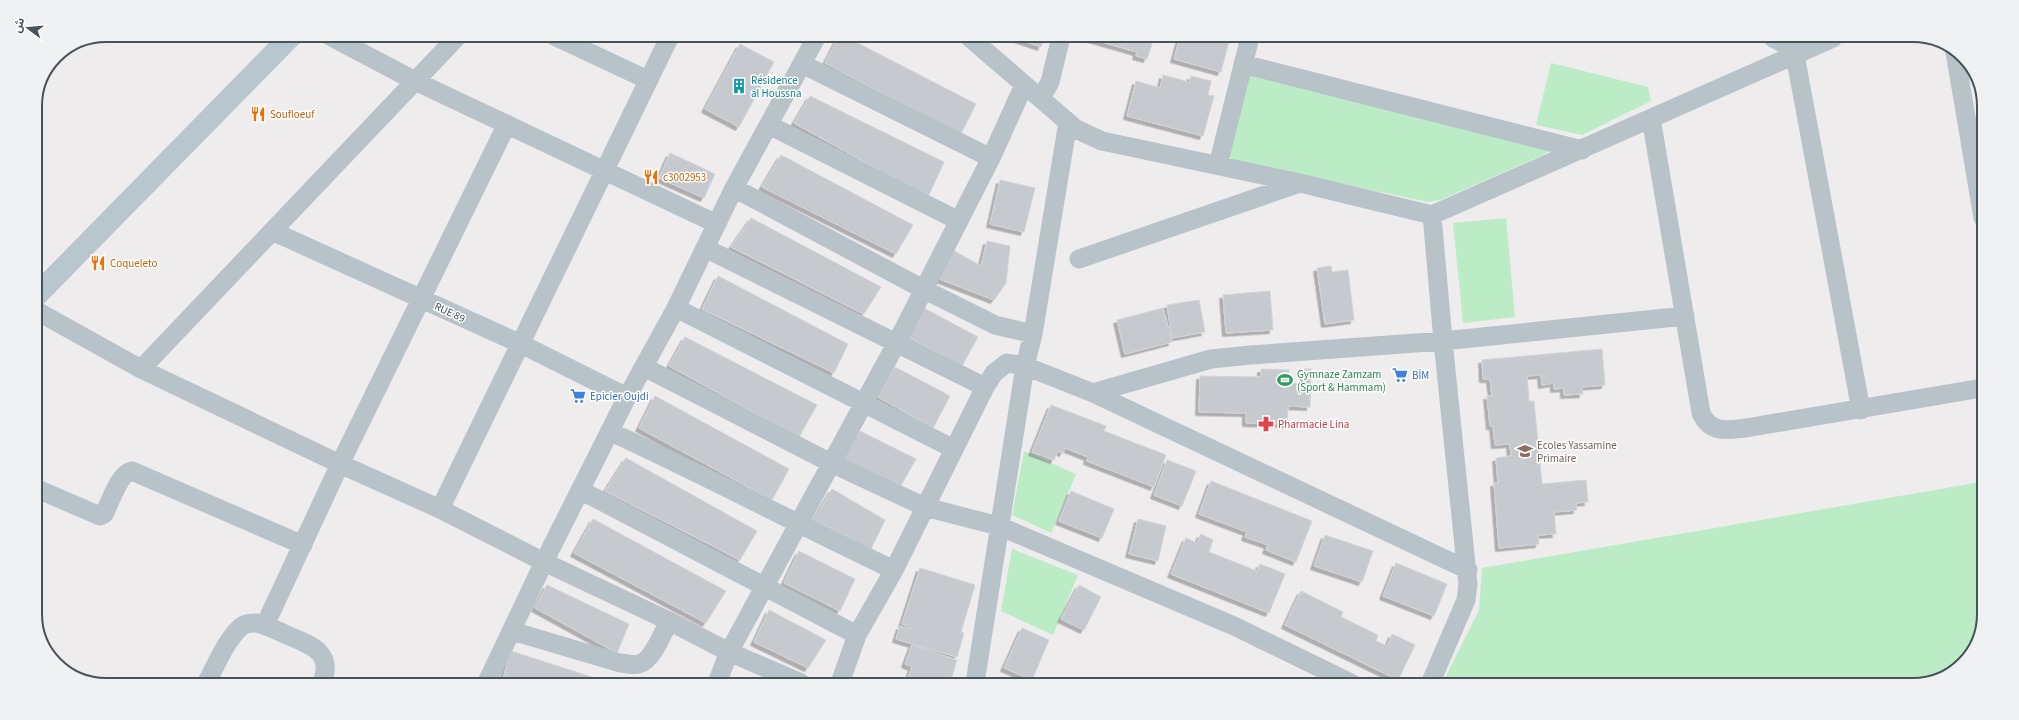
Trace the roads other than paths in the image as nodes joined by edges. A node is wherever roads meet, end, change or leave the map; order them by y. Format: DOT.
graph roads {
  1 [pos="285,42"];
  2 [pos="341,42"];
  3 [pos="452,42"];
  4 [pos="567,42"];
  5 [pos="667,42"];
  6 [pos="814,42"];
  7 [pos="975,42"];
  8 [pos="1060,42"];
  9 [pos="1249,42"];
  10 [pos="1780,42"];
  11 [pos="1824,42"];
  12 [pos="1795,55"];
  13 [pos="1956,59"];
  14 [pos="802,64"];
  15 [pos="1243,64"];
  16 [pos="648,80"];
  17 [pos="415,81"];
  18 [pos="1024,85"];
  19 [pos="1041,98"];
  20 [pos="1651,118"];
  21 [pos="1068,122"];
  22 [pos="507,124"];
  23 [pos="769,125"];
  24 [pos="1582,150"];
  25 [pos="991,158"];
  26 [pos="1218,165"];
  27 [pos="605,171"];
  28 [pos="1977,182"];
  29 [pos="1300,183"];
  30 [pos="734,188"];
  31 [pos="1432,215"];
  32 [pos="959,221"];
  33 [pos="717,224"];
  34 [pos="272,231"];
  35 [pos="705,248"];
  36 [pos="1079,259"];
  37 [pos="923,289"];
  38 [pos="42,290"];
  39 [pos="421,299"];
  40 [pos="676,308"];
  41 [pos="42,314"];
  42 [pos="1686,316"];
  43 [pos="1033,334"];
  44 [pos="1443,341"];
  45 [pos="521,344"];
  46 [pos="896,344"];
  47 [pos="1025,366"];
  48 [pos="644,367"];
  49 [pos="141,369"];
  50 [pos="985,387"];
  51 [pos="1977,389"];
  52 [pos="1094,393"];
  53 [pos="627,397"];
  54 [pos="863,403"];
  55 [pos="1861,410"];
  56 [pos="611,432"];
  57 [pos="954,449"];
  58 [pos="831,463"];
  59 [pos="340,464"];
  60 [pos="580,490"];
  61 [pos="42,491"];
  62 [pos="924,507"];
  63 [pos="440,509"];
  64 [pos="800,525"];
  65 [pos="999,526"];
  66 [pos="303,545"];
  67 [pos="544,562"];
  68 [pos="894,570"];
  69 [pos="1468,570"];
  70 [pos="766,586"];
  71 [pos="669,621"];
  72 [pos="265,625"];
  73 [pos="512,631"];
  74 [pos="857,635"];
  75 [pos="729,652"];
  76 [pos="209,678"];
  77 [pos="323,678"];
  78 [pos="489,678"];
  79 [pos="719,678"];
  80 [pos="789,678"];
  81 [pos="842,678"];
  82 [pos="977,678"];
  83 [pos="1341,678"];
  84 [pos="1433,678"];
  1 -- 38 [label="street"];
  2 -- 17 [label="street"];
  3 -- 17 [label="street"];
  4 -- 16 [label="street"];
  5 -- 16 [label="street"];
  6 -- 14 [label="street"];
  7 -- 18 [label="street"];
  8 -- 19 [label="street"];
  9 -- 15 [label="street"];
  10 -- 12 [label="street"];
  11 -- 12 [label="street"];
  12 -- 20 [label="street"];
  12 -- 55 [label="street"];
  13 -- 28 [label="street"];
  14 -- 23 [label="street"];
  14 -- 25 [label="street"];
  15 -- 24 [label="street"];
  15 -- 26 [label="street"];
  16 -- 27 [label="street"];
  17 -- 22 [label="street"];
  17 -- 34 [label="street"];
  18 -- 19 [label="street"];
  18 -- 25 [label="street"];
  19 -- 21 [label="street"];
  20 -- 24 [label="street"];
  20 -- 42 [label="street"];
  21 -- 26 [label="street"];
  21 -- 43 [label="street"];
  22 -- 27 [label="street"];
  22 -- 39 [label="street"];
  23 -- 30 [label="street"];
  23 -- 32 [label="street"];
  24 -- 31 [label="street"];
  25 -- 32 [label="street"];
  26 -- 29 [label="street"];
  27 -- 33 [label="street"];
  27 -- 45 [label="street"];
  29 -- 31 [label="street"];
  29 -- 36 [label="street"];
  30 -- 33 [label="street"];
  30 -- 37 [label="street"];
  31 -- 44 [label="street"];
  32 -- 37 [label="street"];
  33 -- 35 [label="street"];
  34 -- 39 [label="street, RUE 89"];
  34 -- 49 [label="street"];
  35 -- 40 [label="street"];
  35 -- 46 [label="street"];
  37 -- 43 [label="street"];
  37 -- 46 [label="street"];
  39 -- 45 [label="street, RUE 89"];
  39 -- 59 [label="street"];
  40 -- 48 [label="street"];
  40 -- 54 [label="street"];
  41 -- 49 [label="street"];
  42 -- 44 [label="street"];
  42 -- 55 [label="street"];
  43 -- 47 [label="street"];
  44 -- 52 [label="street"];
  44 -- 69 [label="street"];
  45 -- 53 [label="street, RUE 89"];
  45 -- 63 [label="street"];
  46 -- 50 [label="street"];
  46 -- 54 [label="street"];
  47 -- 50 [label="street"];
  47 -- 52 [label="street"];
  47 -- 65 [label="street"];
  48 -- 53 [label="street"];
  48 -- 58 [label="street"];
  49 -- 59 [label="street"];
  50 -- 57 [label="street"];
  51 -- 55 [label="street"];
  52 -- 69 [label="street"];
  53 -- 56 [label="street"];
  54 -- 57 [label="street"];
  54 -- 58 [label="street"];
  56 -- 60 [label="street"];
  56 -- 64 [label="street"];
  57 -- 62 [label="street"];
  58 -- 62 [label="street"];
  58 -- 64 [label="street"];
  59 -- 63 [label="street"];
  59 -- 66 [label="street"];
  60 -- 67 [label="street"];
  60 -- 70 [label="street"];
  61 -- 66 [label="street"];
  62 -- 65 [label="street"];
  62 -- 68 [label="street"];
  63 -- 67 [label="street"];
  64 -- 68 [label="street"];
  64 -- 70 [label="street"];
  65 -- 82 [label="street"];
  65 -- 83 [label="street"];
  66 -- 72 [label="street"];
  67 -- 71 [label="street"];
  67 -- 73 [label="street"];
  68 -- 74 [label="street"];
  69 -- 84 [label="street"];
  70 -- 74 [label="street"];
  70 -- 75 [label="street"];
  71 -- 73 [label="street"];
  71 -- 75 [label="street"];
  72 -- 76 [label="street"];
  72 -- 77 [label="street"];
  73 -- 78 [label="street"];
  74 -- 81 [label="street"];
  75 -- 79 [label="street"];
  75 -- 80 [label="street"];
}
